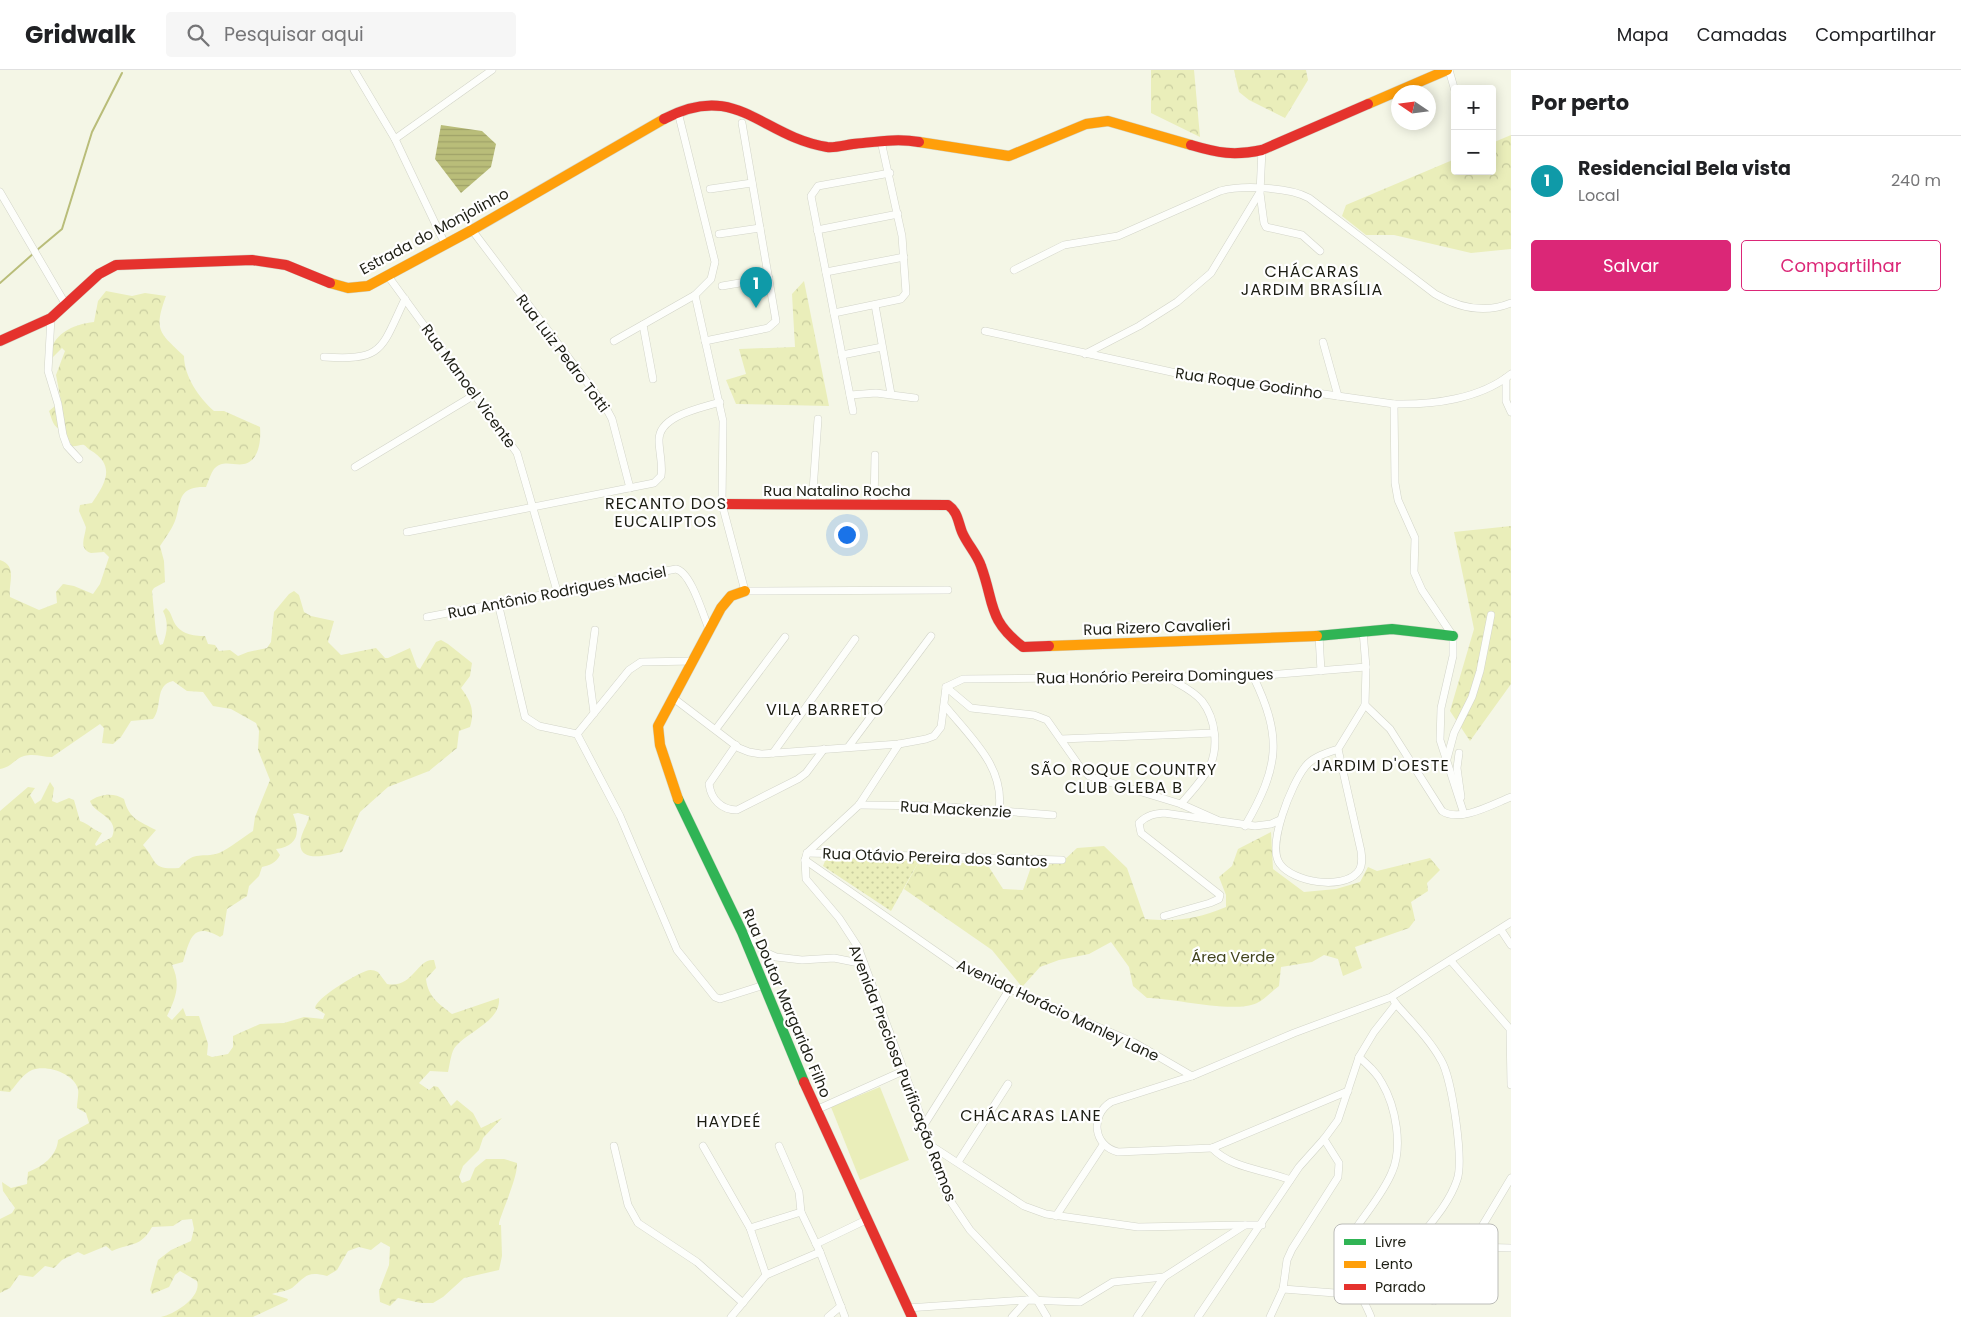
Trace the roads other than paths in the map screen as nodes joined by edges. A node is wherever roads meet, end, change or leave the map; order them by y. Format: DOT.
graph roads {
  1 [pos="354,70"];
  2 [pos="492,70"];
  3 [pos="1448,70"];
  4 [pos="1453,85"];
  5 [pos="678,112"];
  6 [pos="742,123"];
  7 [pos="395,139"];
  8 [pos="881,141"];
  9 [pos="1262,150"];
  10 [pos="890,173"];
  11 [pos="752,183"];
  12 [pos="710,189"];
  13 [pos="1260,190"];
  14 [pos="0,192"];
  15 [pos="898,214"];
  16 [pos="760,228"];
  17 [pos="472,230"];
  18 [pos="817,230"];
  19 [pos="719,234"];
  20 [pos="445,244"];
  21 [pos="1320,251"];
  22 [pos="904,257"];
  23 [pos="1014,270"];
  24 [pos="826,272"];
  25 [pos="388,276"];
  26 [pos="769,278"];
  27 [pos="722,286"];
  28 [pos="695,295"];
  29 [pos="405,299"];
  30 [pos="1511,303"];
  31 [pos="66,305"];
  32 [pos="875,305"];
  33 [pos="834,313"];
  34 [pos="51,318"];
  35 [pos="643,324"];
  36 [pos="985,331"];
  37 [pos="0,341"];
  38 [pos="614,341"];
  39 [pos="705,341"];
  40 [pos="1323,342"];
  41 [pos="882,347"];
  42 [pos="1085,354"];
  43 [pos="842,355"];
  44 [pos="324,357"];
  45 [pos="1509,376"];
  46 [pos="653,379"];
  47 [pos="476,394"];
  48 [pos="891,394"];
  49 [pos="850,395"];
  50 [pos="1338,396"];
  51 [pos="915,398"];
  52 [pos="720,402"];
  53 [pos="1394,404"];
  54 [pos="853,411"];
  55 [pos="1511,412"];
  56 [pos="818,419"];
  57 [pos="875,455"];
  58 [pos="79,459"];
  59 [pos="355,467"];
  60 [pos="630,488"];
  61 [pos="722,504"];
  62 [pos="812,505"];
  63 [pos="874,505"];
  64 [pos="533,507"];
  65 [pos="952,507"];
  66 [pos="407,532"];
  67 [pos="557,590"];
  68 [pos="948,590"];
  69 [pos="745,591"];
  70 [pos="498,603"];
  71 [pos="1491,615"];
  72 [pos="427,617"];
  73 [pos="709,629"];
  74 [pos="595,630"];
  75 [pos="1363,631"];
  76 [pos="931,636"];
  77 [pos="1319,636"];
  78 [pos="1453,636"];
  79 [pos="785,637"];
  80 [pos="855,639"];
  81 [pos="693,661"];
  82 [pos="1366,667"];
  83 [pos="1321,671"];
  84 [pos="1253,676"];
  85 [pos="1166,677"];
  86 [pos="946,687"];
  87 [pos="672,697"];
  88 [pos="945,706"];
  89 [pos="1365,706"];
  90 [pos="594,713"];
  91 [pos="716,729"];
  92 [pos="1214,733"];
  93 [pos="576,734"];
  94 [pos="1061,739"];
  95 [pos="899,744"];
  96 [pos="736,745"];
  97 [pos="849,746"];
  98 [pos="824,749"];
  99 [pos="1338,749"];
  100 [pos="773,753"];
  101 [pos="1459,753"];
  102 [pos="1446,760"];
  103 [pos="1511,797"];
  104 [pos="1180,804"];
  105 [pos="859,805"];
  106 [pos="999,810"];
  107 [pos="1463,810"];
  108 [pos="1053,815"];
  109 [pos="1217,820"];
  110 [pos="1280,820"];
  111 [pos="1245,826"];
  112 [pos="806,857"];
  113 [pos="1062,860"];
  114 [pos="1164,916"];
  115 [pos="1511,922"];
  116 [pos="1502,930"];
  117 [pos="742,932"];
  118 [pos="1511,945"];
  119 [pos="1451,961"];
  120 [pos="864,964"];
  121 [pos="764,985"];
  122 [pos="1009,990"];
  123 [pos="1391,997"];
  124 [pos="1396,1004"];
  125 [pos="1511,1027"];
  126 [pos="1359,1057"];
  127 [pos="903,1071"];
  128 [pos="1192,1076"];
  129 [pos="1008,1084"];
  130 [pos="1511,1085"];
  131 [pos="1348,1092"];
  132 [pos="816,1110"];
  133 [pos="924,1125"];
  134 [pos="1324,1139"];
  135 [pos="1103,1144"];
  136 [pos="930,1145"];
  137 [pos="614,1146"];
  138 [pos="703,1146"];
  139 [pos="779,1146"];
  140 [pos="1212,1148"];
  141 [pos="958,1162"];
  142 [pos="1511,1178"];
  143 [pos="1290,1180"];
  144 [pos="801,1212"];
  145 [pos="1056,1216"];
  146 [pos="866,1220"];
  147 [pos="1359,1224"];
  148 [pos="1429,1224"];
  149 [pos="1484,1224"];
  150 [pos="1245,1225"];
  151 [pos="1262,1225"];
  152 [pos="750,1228"];
  153 [pos="816,1244"];
  154 [pos="1498,1248"];
  155 [pos="1511,1248"];
  156 [pos="820,1252"];
  157 [pos="766,1275"];
  158 [pos="1164,1277"];
  159 [pos="1283,1289"];
  160 [pos="1334,1292"];
  161 [pos="1027,1300"];
  162 [pos="1037,1300"];
  163 [pos="743,1303"];
  164 [pos="1366,1304"];
  165 [pos="841,1306"];
  166 [pos="909,1312"];
  167 [pos="731,1317"];
  168 [pos="828,1317"];
  169 [pos="845,1317"];
  170 [pos="1012,1317"];
  171 [pos="1047,1317"];
  172 [pos="1137,1317"];
  173 [pos="1198,1317"];
  174 [pos="1270,1317"];
  175 [pos="1371,1317"];
  1 -- 7 [label="street"];
  2 -- 7 [label="street"];
  3 -- 4 [label="street"];
  3 -- 9 [label="street, Estrada do Monjolinho"];
  5 -- 8 [label="street, Estrada do Monjolinho"];
  5 -- 17 [label="street, Estrada do Monjolinho"];
  5 -- 28 [label="street"];
  6 -- 11 [label="street"];
  7 -- 20 [label="street"];
  8 -- 9 [label="street, Estrada do Monjolinho"];
  8 -- 10 [label="street"];
  9 -- 13 [label="street"];
  10 -- 15 [label="street"];
  10 -- 18 [label="street"];
  11 -- 12 [label="street"];
  11 -- 16 [label="street"];
  13 -- 21 [label="street"];
  13 -- 23 [label="street"];
  13 -- 30 [label="street"];
  13 -- 42 [label="street"];
  14 -- 31 [label="street"];
  15 -- 18 [label="street"];
  15 -- 22 [label="street"];
  16 -- 19 [label="street"];
  16 -- 26 [label="street"];
  17 -- 20 [label="street, Estrada do Monjolinho"];
  17 -- 60 [label="street, Rua Luiz Pedro Totti"];
  18 -- 24 [label="street"];
  20 -- 25 [label="street, Estrada do Monjolinho"];
  22 -- 24 [label="street"];
  22 -- 32 [label="street"];
  24 -- 33 [label="street"];
  25 -- 29 [label="street, Rua Manoel Vicente"];
  25 -- 31 [label="street, Estrada do Monjolinho"];
  26 -- 27 [label="street"];
  26 -- 39 [label="street"];
  28 -- 35 [label="street"];
  28 -- 39 [label="street"];
  29 -- 44 [label="street"];
  29 -- 47 [label="street, Rua Manoel Vicente"];
  31 -- 34 [label="street, Estrada do Monjolinho"];
  32 -- 33 [label="street"];
  32 -- 41 [label="street"];
  33 -- 43 [label="street"];
  34 -- 37 [label="street, Estrada do Monjolinho"];
  34 -- 58 [label="street"];
  35 -- 38 [label="street"];
  35 -- 46 [label="street"];
  36 -- 42 [label="street, Rua Roque Godinho"];
  39 -- 52 [label="street"];
  40 -- 50 [label="street"];
  41 -- 43 [label="street"];
  41 -- 48 [label="street"];
  42 -- 50 [label="street, Rua Roque Godinho"];
  43 -- 49 [label="street"];
  45 -- 53 [label="street, Rua Roque Godinho"];
  45 -- 55 [label="street"];
  47 -- 59 [label="street"];
  47 -- 64 [label="street, Rua Manoel Vicente"];
  48 -- 49 [label="street"];
  48 -- 51 [label="street"];
  49 -- 54 [label="street"];
  50 -- 53 [label="street, Rua Roque Godinho"];
  52 -- 60 [label="street"];
  52 -- 61 [label="street"];
  53 -- 78 [label="street"];
  56 -- 62 [label="street"];
  57 -- 63 [label="street"];
  60 -- 64 [label="street"];
  61 -- 62 [label="street, Rua Natalino Rocha"];
  61 -- 69 [label="street"];
  62 -- 63 [label="street, Rua Natalino Rocha"];
  63 -- 65 [label="street, Rua Natalino Rocha"];
  64 -- 66 [label="street"];
  64 -- 67 [label="street, Rua Manoel Vicente"];
  65 -- 77 [label="street, Rua Rizero Cavalieri"];
  67 -- 70 [label="street, Rua Antônio Rodrigues Maciel"];
  67 -- 73 [label="street, Rua Antônio Rodrigues Maciel"];
  68 -- 69 [label="street"];
  69 -- 73 [label="street, Rua Doutor Margarido Filho"];
  70 -- 72 [label="street, Rua Antônio Rodrigues Maciel"];
  70 -- 93 [label="street"];
  71 -- 102 [label="street"];
  73 -- 81 [label="street, Rua Doutor Margarido Filho"];
  74 -- 90 [label="street"];
  75 -- 77 [label="street, Rua Rizero Cavalieri"];
  75 -- 78 [label="street, Rua Rizero Cavalieri"];
  75 -- 82 [label="street"];
  76 -- 97 [label="street"];
  77 -- 83 [label="street"];
  78 -- 102 [label="street"];
  79 -- 91 [label="street"];
  80 -- 100 [label="street"];
  81 -- 87 [label="street, Rua Doutor Margarido Filho"];
  81 -- 90 [label="street"];
  82 -- 83 [label="street, Rua Honório Pereira Domingues"];
  82 -- 89 [label="street"];
  83 -- 84 [label="street, Rua Honório Pereira Domingues"];
  84 -- 85 [label="street, Rua Honório Pereira Domingues"];
  84 -- 111 [label="street"];
  85 -- 86 [label="street, Rua Honório Pereira Domingues"];
  85 -- 92 [label="street"];
  86 -- 88 [label="street"];
  86 -- 94 [label="street"];
  87 -- 91 [label="street"];
  87 -- 117 [label="street, Rua Doutor Margarido Filho"];
  88 -- 95 [label="street"];
  88 -- 106 [label="street"];
  89 -- 99 [label="street"];
  89 -- 107 [label="street"];
  90 -- 93 [label="street"];
  91 -- 96 [label="street"];
  92 -- 94 [label="street"];
  92 -- 104 [label="street"];
  93 -- 121 [label="street"];
  94 -- 104 [label="street"];
  95 -- 97 [label="street"];
  95 -- 105 [label="street"];
  96 -- 98 [label="street"];
  96 -- 100 [label="street"];
  97 -- 98 [label="street"];
  98 -- 100 [label="street"];
  99 -- 110 [label="street"];
  99 -- 110 [label="street"];
  101 -- 107 [label="street"];
  102 -- 107 [label="street"];
  103 -- 107 [label="street"];
  104 -- 109 [label="street"];
  105 -- 106 [label="street, Rua Mackenzie"];
  105 -- 112 [label="street"];
  106 -- 108 [label="street, Rua Mackenzie"];
  109 -- 111 [label="street"];
  109 -- 114 [label="street"];
  110 -- 111 [label="street"];
  112 -- 113 [label="street, Rua Otávio Pereira dos Santos"];
  112 -- 120 [label="street, Avenida Preciosa Purificação Ramos"];
  112 -- 122 [label="street, Avenida Horácio Manley Lane"];
  115 -- 116 [label="street"];
  116 -- 118 [label="street"];
  116 -- 119 [label="street"];
  117 -- 120 [label="street"];
  117 -- 121 [label="street, Rua Doutor Margarido Filho"];
  119 -- 123 [label="street"];
  119 -- 125 [label="street"];
  120 -- 127 [label="street, Avenida Preciosa Purificação Ramos"];
  121 -- 132 [label="street, Rua Doutor Margarido Filho"];
  122 -- 128 [label="street, Avenida Horácio Manley Lane"];
  122 -- 133 [label="street"];
  123 -- 124 [label="street"];
  123 -- 128 [label="street"];
  124 -- 126 [label="street"];
  124 -- 148 [label="street"];
  125 -- 130 [label="street"];
  126 -- 131 [label="street"];
  126 -- 147 [label="street"];
  127 -- 132 [label="street"];
  127 -- 133 [label="street, Avenida Preciosa Purificação Ramos"];
  128 -- 135 [label="street"];
  129 -- 141 [label="street"];
  131 -- 134 [label="street"];
  131 -- 140 [label="street"];
  132 -- 146 [label="street, Rua Doutor Margarido Filho"];
  133 -- 136 [label="street, Avenida Preciosa Purificação Ramos"];
  134 -- 143 [label="street"];
  134 -- 159 [label="street"];
  135 -- 140 [label="street"];
  135 -- 145 [label="street"];
  136 -- 141 [label="street"];
  136 -- 162 [label="street, Avenida Preciosa Purificação Ramos"];
  137 -- 163 [label="street"];
  138 -- 152 [label="street"];
  139 -- 144 [label="street"];
  140 -- 143 [label="street"];
  141 -- 145 [label="street"];
  142 -- 149 [label="street"];
  143 -- 151 [label="street"];
  144 -- 152 [label="street"];
  144 -- 153 [label="street"];
  145 -- 150 [label="street"];
  146 -- 153 [label="street"];
  146 -- 166 [label="street, Rua Doutor Margarido Filho"];
  150 -- 151 [label="street"];
  150 -- 158 [label="street"];
  151 -- 173 [label="street"];
  152 -- 157 [label="street"];
  153 -- 156 [label="street"];
  154 -- 155 [label="street"];
  156 -- 157 [label="street"];
  156 -- 165 [label="street"];
  157 -- 163 [label="street"];
  158 -- 162 [label="street"];
  158 -- 172 [label="street"];
  159 -- 160 [label="street"];
  159 -- 174 [label="street"];
  161 -- 162 [label="street"];
  161 -- 166 [label="street"];
  161 -- 170 [label="street"];
  162 -- 171 [label="street, Avenida Preciosa Purificação Ramos"];
  163 -- 167 [label="street"];
  164 -- 175 [label="street"];
  165 -- 168 [label="street"];
  165 -- 169 [label="street"];
}
